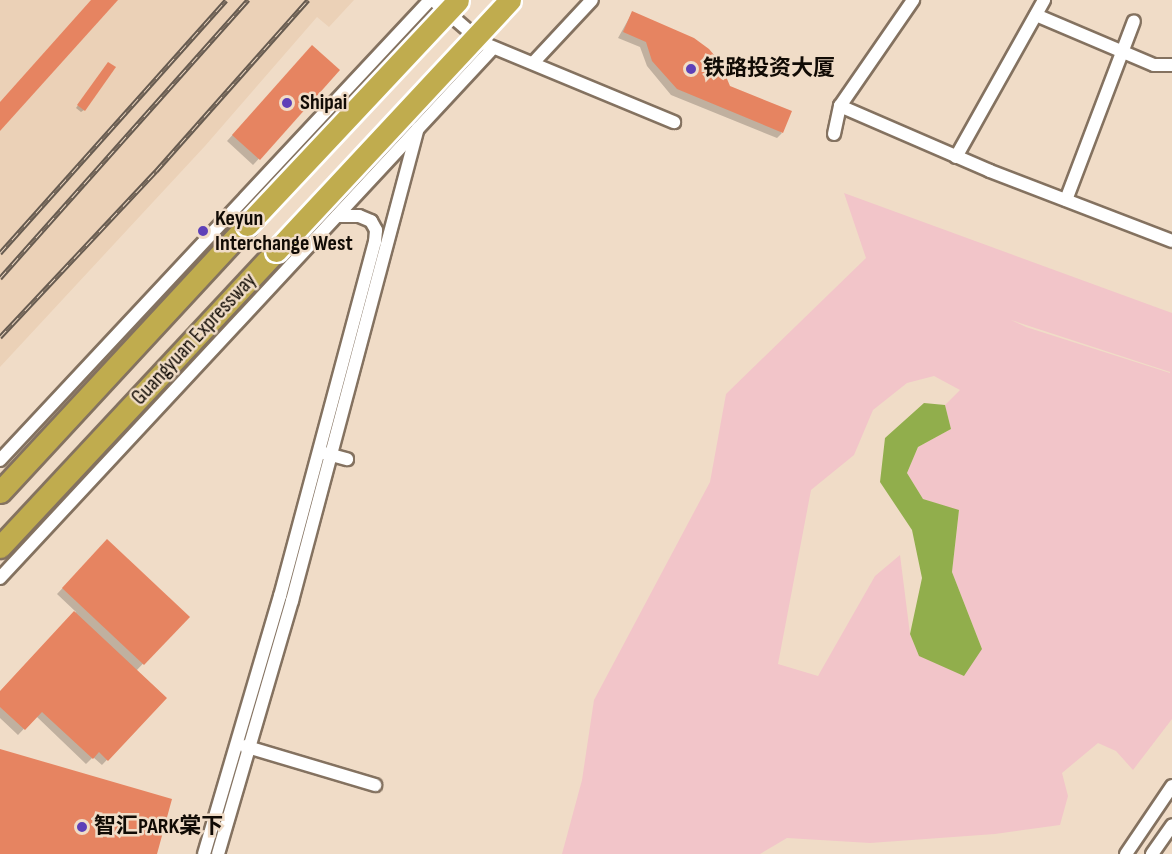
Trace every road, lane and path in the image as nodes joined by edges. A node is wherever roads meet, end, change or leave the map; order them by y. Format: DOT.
graph roads {
  1 [pos="432,0"];
  2 [pos="458,0"];
  3 [pos="510,0"];
  4 [pos="592,0"];
  5 [pos="913,0"];
  6 [pos="1044,0"];
  7 [pos="1036,15"];
  8 [pos="1134,21"];
  9 [pos="493,48"];
  10 [pos="1123,53"];
  11 [pos="533,63"];
  12 [pos="1172,65"];
  13 [pos="840,106"];
  14 [pos="674,122"];
  15 [pos="418,129"];
  16 [pos="834,134"];
  17 [pos="956,157"];
  18 [pos="1065,200"];
  19 [pos="337,216"];
  20 [pos="1172,241"];
  21 [pos="325,453"];
  22 [pos="346,459"];
  23 [pos="0,460"];
  24 [pos="0,492"];
  25 [pos="0,547"];
  26 [pos="0,578"];
  27 [pos="237,744"];
  28 [pos="249,748"];
  29 [pos="375,785"];
  30 [pos="1172,786"];
  31 [pos="1172,825"];
  32 [pos="1126,853"];
  33 [pos="204,854"];
  34 [pos="218,854"];
  35 [pos="1152,854"];
  1 -- 9 [label="street"];
  1 -- 23 [label="street"];
  2 -- 24 [label="highway, Guangyuan Expressway, bridge"];
  3 -- 25 [label="highway, Guangyuan Expressway, bridge"];
  4 -- 11 [label="street"];
  5 -- 13 [label="street"];
  6 -- 7 [label="street"];
  7 -- 10 [label="street"];
  7 -- 17 [label="street"];
  8 -- 10 [label="street"];
  9 -- 11 [label="street"];
  9 -- 15 [label="street"];
  10 -- 12 [label="street"];
  10 -- 18 [label="street"];
  11 -- 14 [label="street"];
  13 -- 16 [label="street"];
  13 -- 17 [label="street"];
  15 -- 19 [label="street"];
  15 -- 21 [label="street"];
  17 -- 18 [label="street"];
  18 -- 20 [label="street"];
  19 -- 21 [label="street"];
  19 -- 26 [label="street"];
  21 -- 22 [label="street"];
  21 -- 27 [label="street"];
  21 -- 28 [label="street"];
  27 -- 28 [label="street"];
  27 -- 33 [label="street"];
  28 -- 29 [label="street"];
  28 -- 34 [label="street"];
  30 -- 32 [label="street"];
  31 -- 35 [label="street"];
}
